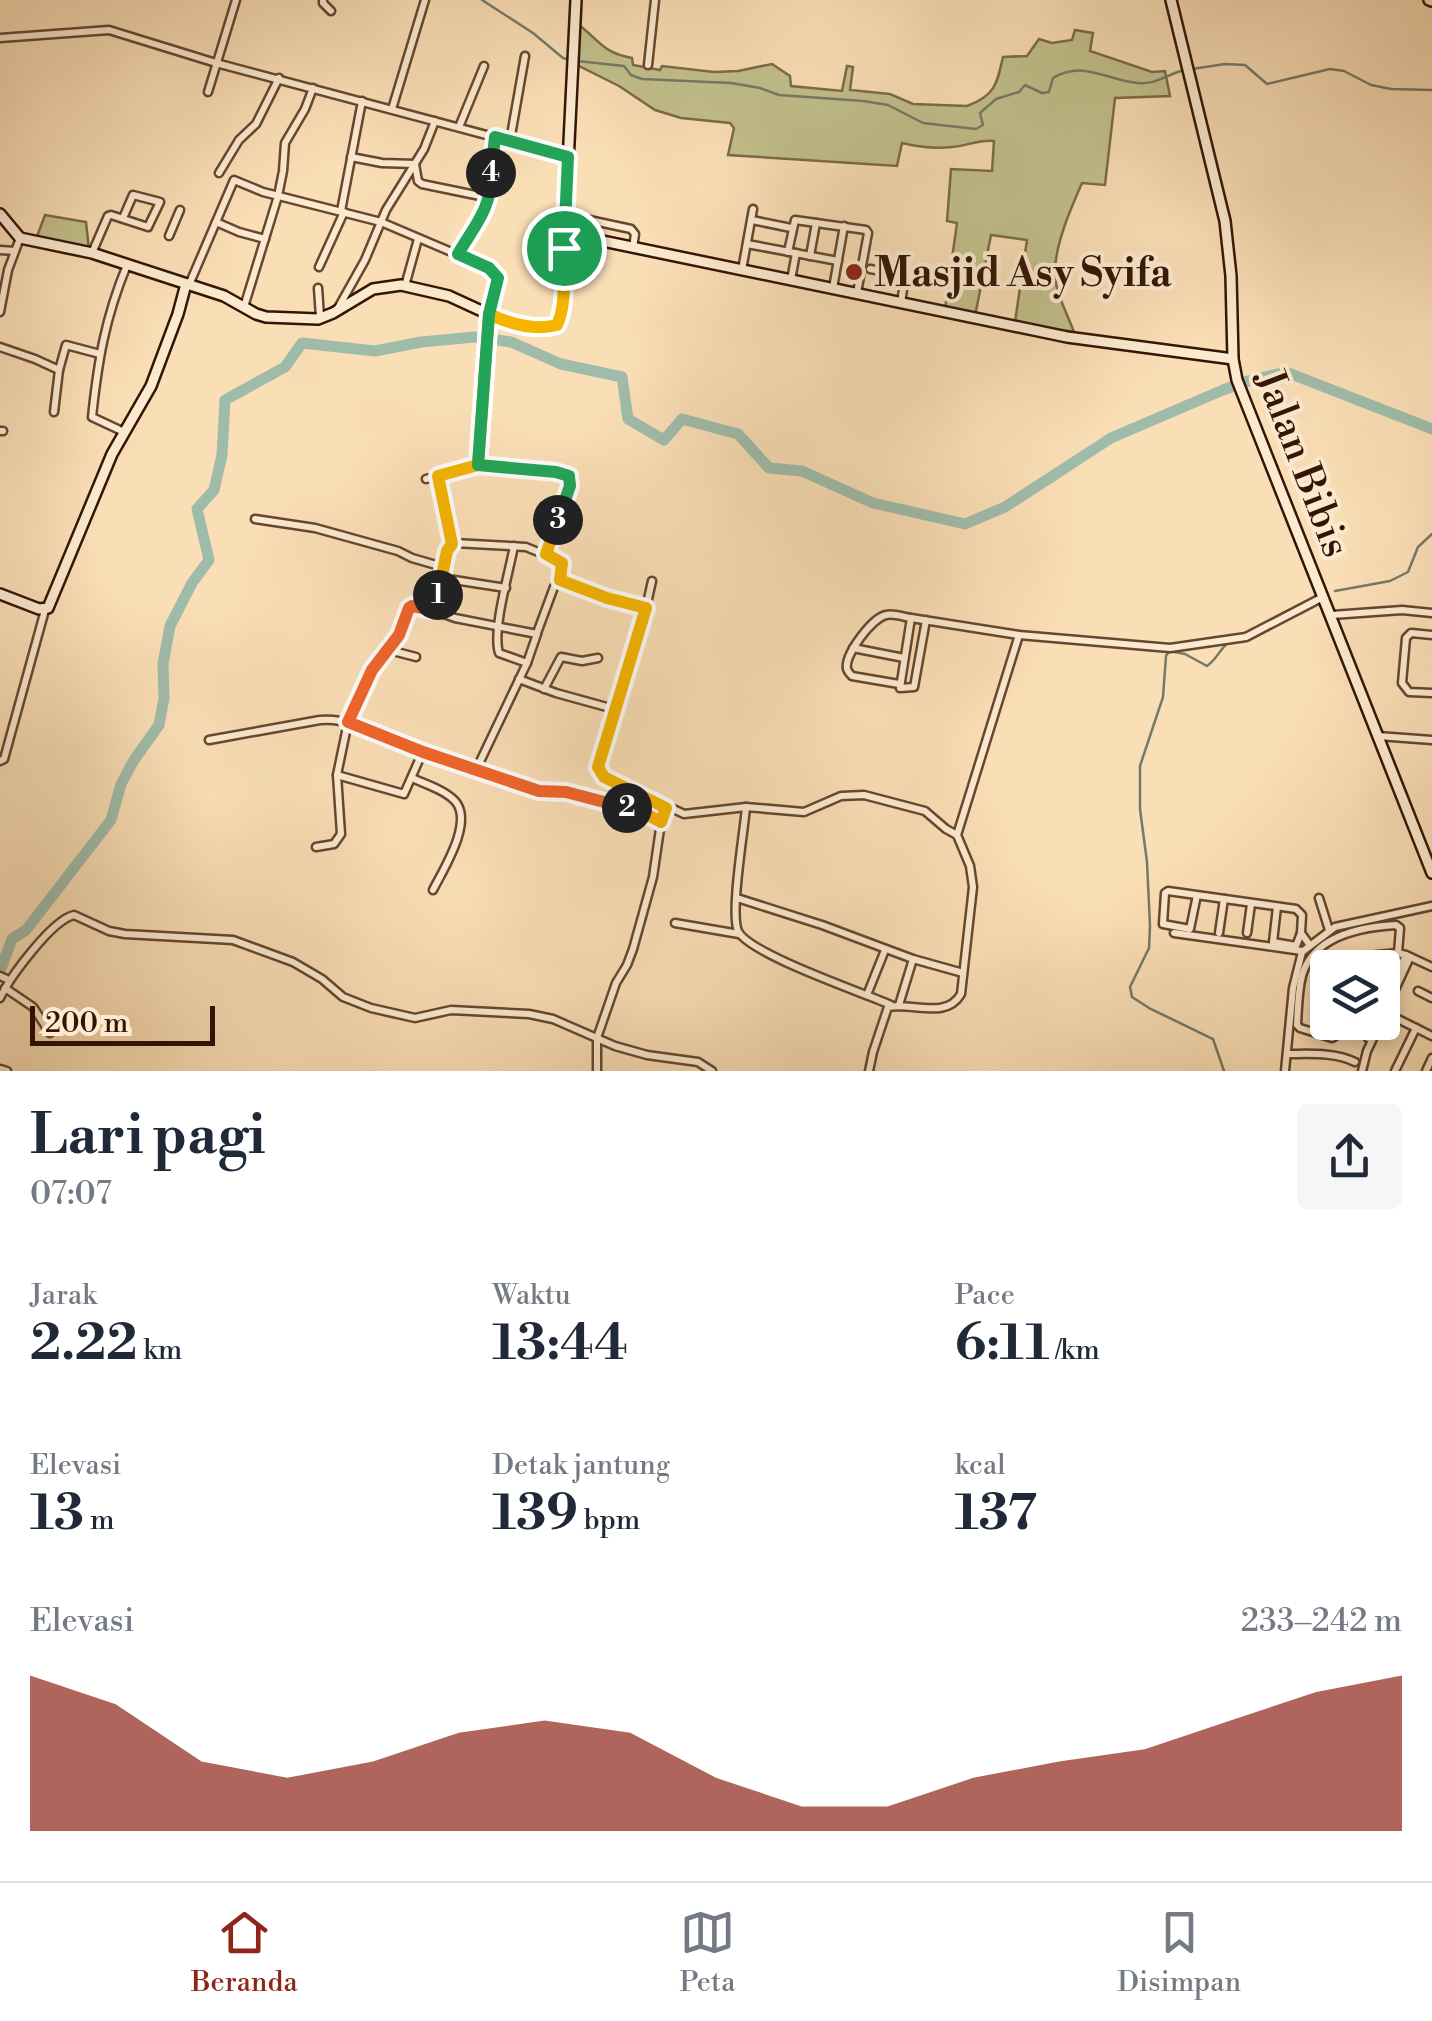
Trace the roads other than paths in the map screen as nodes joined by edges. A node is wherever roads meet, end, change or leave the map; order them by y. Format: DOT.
graph roads {
  1 [pos="236,0"];
  2 [pos="323,0"];
  3 [pos="424,0"];
  4 [pos="576,0"];
  5 [pos="655,0"];
  6 [pos="1171,0"];
  7 [pos="330,10"];
  8 [pos="0,38"];
  9 [pos="525,56"];
  10 [pos="216,62"];
  11 [pos="648,65"];
  12 [pos="484,66"];
  13 [pos="279,78"];
  14 [pos="313,88"];
  15 [pos="208,92"];
  16 [pos="362,101"];
  17 [pos="392,109"];
  18 [pos="435,121"];
  19 [pos="460,127"];
  20 [pos="495,137"];
  21 [pos="510,141"];
  22 [pos="352,157"];
  23 [pos="568,157"];
  24 [pos="414,164"];
  25 [pos="219,173"];
  26 [pos="278,196"];
  27 [pos="490,198"];
  28 [pos="753,209"];
  29 [pos="180,210"];
  30 [pos="342,211"];
  31 [pos="0,214"];
  32 [pos="566,215"];
  33 [pos="123,218"];
  34 [pos="752,220"];
  35 [pos="216,222"];
  36 [pos="380,222"];
  37 [pos="816,222"];
  38 [pos="844,226"];
  39 [pos="792,228"];
  40 [pos="564,233"];
  41 [pos="169,236"];
  42 [pos="20,238"];
  43 [pos="418,238"];
  44 [pos="265,239"];
  45 [pos="747,244"];
  46 [pos="632,248"];
  47 [pos="0,250"];
  48 [pos="15,250"];
  49 [pos="792,252"];
  50 [pos="92,253"];
  51 [pos="458,254"];
  52 [pos="810,256"];
  53 [pos="838,261"];
  54 [pos="127,265"];
  55 [pos="319,267"];
  56 [pos="870,268"];
  57 [pos="742,270"];
  58 [pos="905,276"];
  59 [pos="791,280"];
  60 [pos="944,282"];
  61 [pos="188,285"];
  62 [pos="406,286"];
  63 [pos="318,288"];
  64 [pos="834,288"];
  65 [pos="200,289"];
  66 [pos="858,293"];
  67 [pos="1,300"];
  68 [pos="901,303"];
  69 [pos="244,307"];
  70 [pos="337,311"];
  71 [pos="0,312"];
  72 [pos="178,314"];
  73 [pos="489,314"];
  74 [pos="320,319"];
  75 [pos="0,347"];
  76 [pos="100,354"];
  77 [pos="1233,359"];
  78 [pos="59,370"];
  79 [pos="54,412"];
  80 [pos="124,432"];
  81 [pos="478,465"];
  82 [pos="438,476"];
  83 [pos="426,479"];
  84 [pos="255,519"];
  85 [pos="452,544"];
  86 [pos="514,546"];
  87 [pos="546,554"];
  88 [pos="444,567"];
  89 [pos="442,578"];
  90 [pos="560,580"];
  91 [pos="652,581"];
  92 [pos="506,588"];
  93 [pos="0,594"];
  94 [pos="1324,597"];
  95 [pos="646,608"];
  96 [pos="45,610"];
  97 [pos="433,610"];
  98 [pos="1431,610"];
  99 [pos="1332,616"];
  100 [pos="912,618"];
  101 [pos="926,620"];
  102 [pos="498,626"];
  103 [pos="536,633"];
  104 [pos="1432,634"];
  105 [pos="1019,635"];
  106 [pos="853,648"];
  107 [pos="389,650"];
  108 [pos="416,656"];
  109 [pos="598,658"];
  110 [pos="904,658"];
  111 [pos="527,663"];
  112 [pos="519,679"];
  113 [pos="899,684"];
  114 [pos="544,690"];
  115 [pos="1432,692"];
  116 [pos="614,709"];
  117 [pos="348,722"];
  118 [pos="1378,736"];
  119 [pos="209,740"];
  120 [pos="1432,740"];
  121 [pos="423,752"];
  122 [pos="0,760"];
  123 [pos="476,770"];
  124 [pos="337,776"];
  125 [pos="412,778"];
  126 [pos="746,807"];
  127 [pos="666,808"];
  128 [pos="661,822"];
  129 [pos="958,835"];
  130 [pos="316,847"];
  131 [pos="1432,874"];
  132 [pos="433,890"];
  133 [pos="1197,896"];
  134 [pos="736,898"];
  135 [pos="1319,898"];
  136 [pos="1224,900"];
  137 [pos="1251,904"];
  138 [pos="1276,906"];
  139 [pos="1432,906"];
  140 [pos="675,923"];
  141 [pos="1328,930"];
  142 [pos="1174,933"];
  143 [pos="1219,933"];
  144 [pos="1247,933"];
  145 [pos="1301,933"];
  146 [pos="740,934"];
  147 [pos="1309,944"];
  148 [pos="885,950"];
  149 [pos="1319,950"];
  150 [pos="1302,952"];
  151 [pos="1400,955"];
  152 [pos="1405,955"];
  153 [pos="912,959"];
  154 [pos="1310,961"];
  155 [pos="1432,966"];
  156 [pos="1400,968"];
  157 [pos="963,972"];
  158 [pos="0,976"];
  159 [pos="7,984"];
  160 [pos="1418,991"];
  161 [pos="867,995"];
  162 [pos="0,998"];
  163 [pos="1432,998"];
  164 [pos="896,1006"];
  165 [pos="1400,1023"];
  166 [pos="1416,1028"];
  167 [pos="1310,1030"];
  168 [pos="50,1033"];
  169 [pos="1431,1033"];
  170 [pos="597,1038"];
  171 [pos="1369,1040"];
  172 [pos="1288,1054"];
  173 [pos="1432,1058"];
  174 [pos="1355,1062"];
  175 [pos="0,1070"];
  176 [pos="8,1071"];
  177 [pos="597,1071"];
  178 [pos="712,1071"];
  179 [pos="869,1071"];
  180 [pos="1286,1071"];
  181 [pos="1362,1071"];
  182 [pos="1395,1071"];
  183 [pos="1426,1071"];
  1 -- 10 [label="street"];
  2 -- 7 [label="street"];
  3 -- 17 [label="street"];
  4 -- 23 [label="street"];
  5 -- 11 [label="street"];
  6 -- 77 [label="street, Jalan Bibis"];
  8 -- 10 [label="street"];
  9 -- 21 [label="street"];
  10 -- 13 [label="street"];
  10 -- 15 [label="street"];
  12 -- 19 [label="street"];
  13 -- 14 [label="street"];
  13 -- 25 [label="street"];
  14 -- 16 [label="street"];
  14 -- 26 [label="street"];
  16 -- 17 [label="street"];
  16 -- 22 [label="street"];
  17 -- 18 [label="street"];
  18 -- 19 [label="street"];
  18 -- 24 [label="street"];
  19 -- 20 [label="street"];
  20 -- 21 [label="street"];
  20 -- 27 [label="street"];
  21 -- 23 [label="street"];
  22 -- 24 [label="street"];
  22 -- 30 [label="street"];
  23 -- 32 [label="street"];
  24 -- 27 [label="street"];
  24 -- 36 [label="street"];
  26 -- 30 [label="street"];
  26 -- 35 [label="street"];
  26 -- 44 [label="street"];
  27 -- 51 [label="street"];
  28 -- 34 [label="street"];
  29 -- 41 [label="street"];
  30 -- 36 [label="street"];
  30 -- 55 [label="street"];
  31 -- 42 [label="street"];
  32 -- 40 [label="street"];
  32 -- 46 [label="street"];
  33 -- 33 [label="street"];
  33 -- 50 [label="street"];
  34 -- 39 [label="street"];
  34 -- 45 [label="street"];
  35 -- 44 [label="street"];
  35 -- 61 [label="street"];
  36 -- 43 [label="street"];
  36 -- 70 [label="street"];
  37 -- 38 [label="street"];
  37 -- 39 [label="street"];
  37 -- 52 [label="street"];
  38 -- 53 [label="street"];
  38 -- 66 [label="street"];
  39 -- 49 [label="street"];
  40 -- 46 [label="street"];
  40 -- 73 [label="street"];
  42 -- 48 [label="street"];
  42 -- 50 [label="street"];
  43 -- 51 [label="street"];
  43 -- 62 [label="street"];
  44 -- 69 [label="street"];
  45 -- 49 [label="street"];
  45 -- 57 [label="street"];
  46 -- 57 [label="street"];
  47 -- 48 [label="street"];
  48 -- 67 [label="street"];
  49 -- 52 [label="street"];
  49 -- 59 [label="street"];
  50 -- 54 [label="street"];
  51 -- 73 [label="street"];
  52 -- 53 [label="street"];
  53 -- 64 [label="street"];
  54 -- 61 [label="street"];
  54 -- 76 [label="street"];
  56 -- 58 [label="street"];
  57 -- 59 [label="street"];
  58 -- 60 [label="street"];
  58 -- 68 [label="street"];
  59 -- 64 [label="street"];
  61 -- 65 [label="street"];
  61 -- 72 [label="street"];
  62 -- 70 [label="street"];
  62 -- 73 [label="street"];
  63 -- 74 [label="street"];
  64 -- 66 [label="street"];
  65 -- 69 [label="street"];
  65 -- 72 [label="street"];
  66 -- 68 [label="street"];
  67 -- 71 [label="street"];
  68 -- 77 [label="street"];
  69 -- 74 [label="street"];
  70 -- 74 [label="street"];
  72 -- 80 [label="street"];
  73 -- 81 [label="street"];
  75 -- 78 [label="street"];
  76 -- 78 [label="street"];
  76 -- 80 [label="street"];
  77 -- 94 [label="street, Jalan Bibis"];
  78 -- 79 [label="street"];
  80 -- 96 [label="street"];
  81 -- 82 [label="street"];
  81 -- 87 [label="street"];
  82 -- 83 [label="street"];
  82 -- 85 [label="street"];
  84 -- 88 [label="street"];
  85 -- 86 [label="street"];
  85 -- 88 [label="street"];
  86 -- 87 [label="street"];
  86 -- 92 [label="street"];
  87 -- 90 [label="street"];
  88 -- 89 [label="street"];
  89 -- 92 [label="street"];
  89 -- 97 [label="street"];
  90 -- 95 [label="street"];
  90 -- 103 [label="street"];
  91 -- 95 [label="street"];
  92 -- 102 [label="street"];
  93 -- 96 [label="street"];
  94 -- 99 [label="street, Jalan Bibis"];
  94 -- 105 [label="street"];
  95 -- 116 [label="street"];
  96 -- 122 [label="street"];
  97 -- 102 [label="street"];
  97 -- 107 [label="street"];
  98 -- 99 [label="street"];
  99 -- 118 [label="street, Jalan Bibis"];
  100 -- 101 [label="street"];
  100 -- 106 [label="street"];
  100 -- 110 [label="street"];
  101 -- 105 [label="street"];
  101 -- 113 [label="street"];
  102 -- 103 [label="street"];
  102 -- 111 [label="street"];
  103 -- 111 [label="street"];
  104 -- 115 [label="street"];
  105 -- 129 [label="street"];
  106 -- 110 [label="street"];
  106 -- 113 [label="street"];
  107 -- 108 [label="street"];
  107 -- 117 [label="street"];
  109 -- 114 [label="street"];
  110 -- 113 [label="street"];
  111 -- 112 [label="street"];
  112 -- 114 [label="street"];
  112 -- 123 [label="street"];
  114 -- 116 [label="street"];
  116 -- 127 [label="street"];
  117 -- 119 [label="street"];
  117 -- 121 [label="street"];
  117 -- 124 [label="street"];
  118 -- 120 [label="street"];
  118 -- 131 [label="street, Jalan Bibis"];
  121 -- 123 [label="street"];
  121 -- 125 [label="street"];
  123 -- 128 [label="street"];
  124 -- 125 [label="street"];
  124 -- 130 [label="street"];
  125 -- 132 [label="street"];
  126 -- 127 [label="street"];
  126 -- 129 [label="street"];
  126 -- 134 [label="street"];
  127 -- 128 [label="street"];
  128 -- 170 [label="street"];
  129 -- 157 [label="street"];
  133 -- 133 [label="street"];
  133 -- 136 [label="street"];
  134 -- 146 [label="street"];
  134 -- 148 [label="street"];
  135 -- 141 [label="street"];
  136 -- 137 [label="street"];
  136 -- 143 [label="street"];
  137 -- 138 [label="street"];
  137 -- 144 [label="street"];
  138 -- 145 [label="street"];
  138 -- 145 [label="street"];
  139 -- 141 [label="street"];
  140 -- 146 [label="street"];
  141 -- 147 [label="street"];
  142 -- 150 [label="street"];
  145 -- 147 [label="street"];
  146 -- 161 [label="street"];
  147 -- 150 [label="street"];
  148 -- 153 [label="street"];
  148 -- 161 [label="street"];
  149 -- 152 [label="street"];
  150 -- 172 [label="street"];
  151 -- 152 [label="street"];
  152 -- 155 [label="street"];
  152 -- 156 [label="street"];
  153 -- 157 [label="street"];
  153 -- 164 [label="street"];
  154 -- 167 [label="street"];
  157 -- 164 [label="street"];
  158 -- 159 [label="street"];
  159 -- 162 [label="street"];
  159 -- 168 [label="street"];
  159 -- 170 [label="street"];
  160 -- 163 [label="street"];
  161 -- 164 [label="street"];
  164 -- 179 [label="street"];
  165 -- 166 [label="street"];
  166 -- 169 [label="street"];
  166 -- 182 [label="street"];
  170 -- 177 [label="street"];
  170 -- 178 [label="street"];
  171 -- 181 [label="street"];
  172 -- 174 [label="street"];
  172 -- 180 [label="street"];
  173 -- 183 [label="street"];
  175 -- 176 [label="street"];
}
